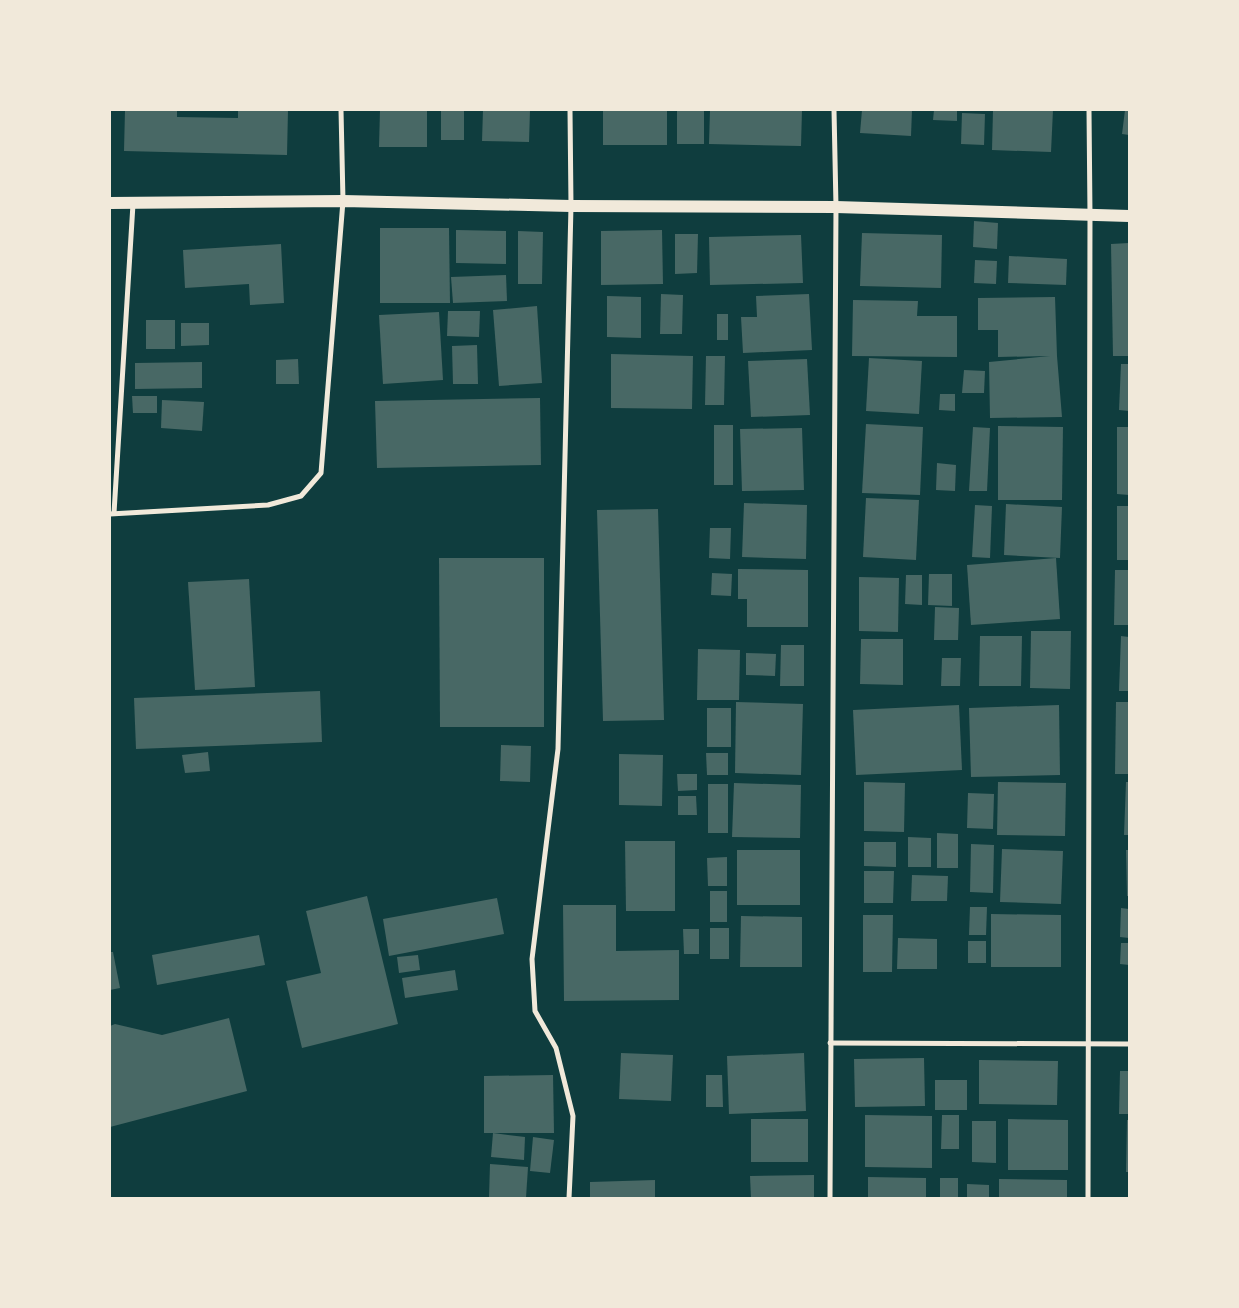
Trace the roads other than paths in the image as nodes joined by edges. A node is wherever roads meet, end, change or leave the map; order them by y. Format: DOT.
graph roads {
  1 [pos="341,110"];
  2 [pos="570,110"];
  3 [pos="834,110"];
  4 [pos="1089,110"];
  5 [pos="343,201"];
  6 [pos="110,202"];
  7 [pos="133,203"];
  8 [pos="571,206"];
  9 [pos="836,207"];
  10 [pos="1090,215"];
  11 [pos="1129,216"];
  12 [pos="112,514"];
  13 [pos="830,1043"];
  14 [pos="1089,1044"];
  15 [pos="1129,1044"];
  16 [pos="569,1198"];
  17 [pos="830,1198"];
  18 [pos="1088,1198"];
  1 -- 5 [label="street"];
  2 -- 8 [label="street"];
  3 -- 9 [label="street"];
  4 -- 10 [label="street"];
  5 -- 7 [label="main road"];
  5 -- 8 [label="main road"];
  5 -- 12 [label="street"];
  6 -- 7 [label="main road"];
  7 -- 12 [label="street"];
  8 -- 9 [label="main road"];
  8 -- 16 [label="street"];
  9 -- 10 [label="main road"];
  9 -- 13 [label="street"];
  10 -- 11 [label="main road"];
  10 -- 14 [label="street"];
  13 -- 14 [label="street"];
  13 -- 17 [label="street"];
  14 -- 15 [label="street"];
  14 -- 18 [label="street"];
}
